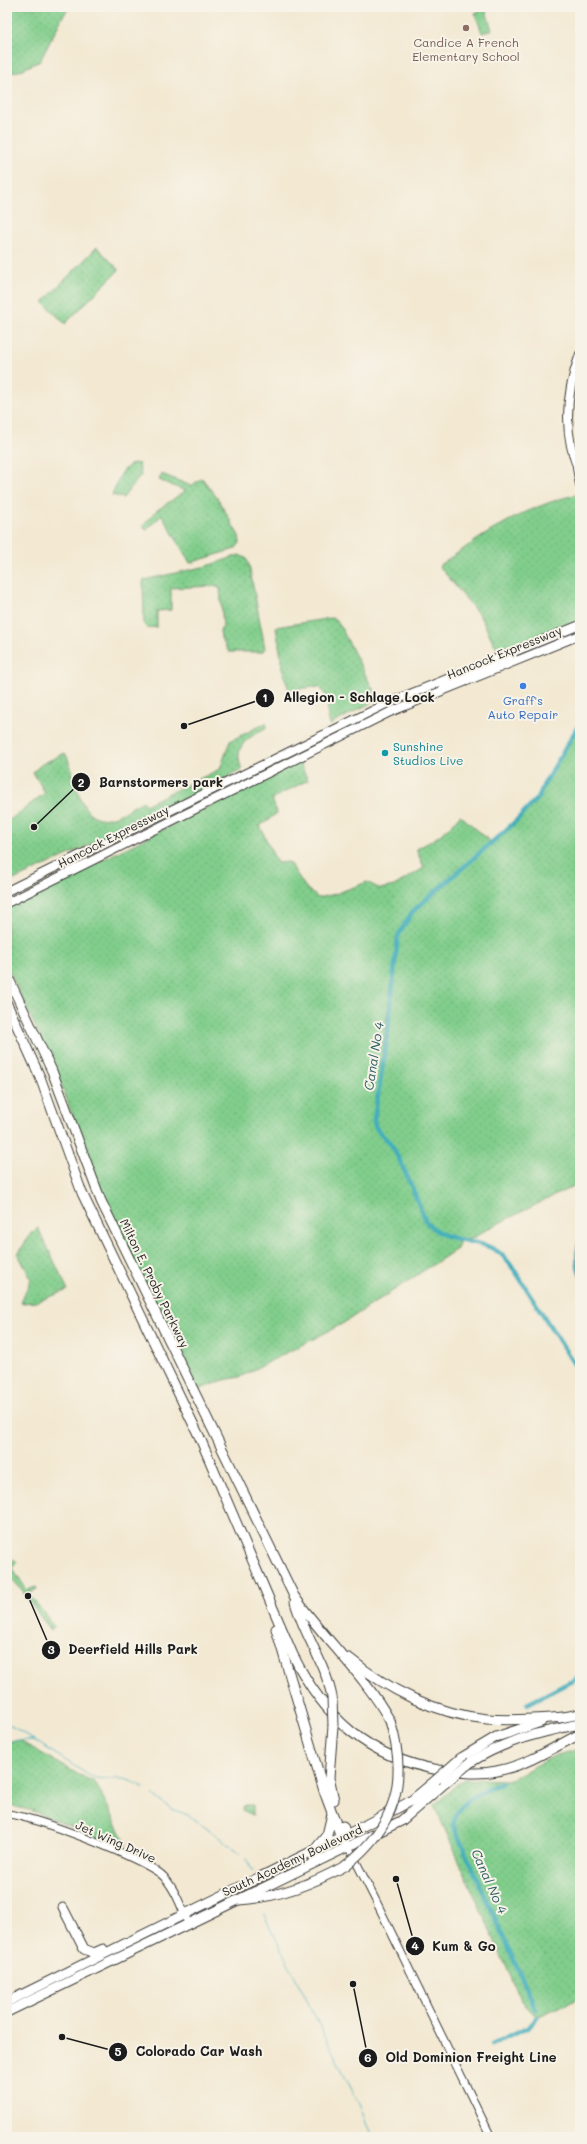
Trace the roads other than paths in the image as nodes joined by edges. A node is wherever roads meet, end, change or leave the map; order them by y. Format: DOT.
graph roads {
  1 [pos="580,354"];
  2 [pos="579,470"];
  3 [pos="580,485"];
  4 [pos="580,625"];
  5 [pos="580,635"];
  6 [pos="548,638"];
  7 [pos="494,659"];
  8 [pos="499,668"];
  9 [pos="436,692"];
  10 [pos="7,891"];
  11 [pos="7,903"];
  12 [pos="7,975"];
  13 [pos="7,1004"];
  14 [pos="264,1585"];
  15 [pos="294,1596"];
  16 [pos="328,1641"];
  17 [pos="580,1714"];
  18 [pos="564,1717"];
  19 [pos="580,1724"];
  20 [pos="580,1734"];
  21 [pos="332,1812"];
  22 [pos="7,1814"];
  23 [pos="343,1836"];
  24 [pos="348,1846"];
  25 [pos="312,1852"];
  26 [pos="233,1901"];
  27 [pos="64,1908"];
  28 [pos="187,1919"];
  29 [pos="125,1944"];
  30 [pos="7,2002"];
  31 [pos="7,2012"];
  32 [pos="491,2137"];
  1 -- 2 [label="main road"];
  2 -- 3 [label="main road"];
  4 -- 6 [label="main road, Hancock Expressway"];
  5 -- 8 [label="main road, Hancock Expressway"];
  6 -- 7 [label="main road, Hancock Expressway"];
  6 -- 8 [label="main road"];
  7 -- 9 [label="main road"];
  7 -- 10 [label="main road, Hancock Expressway"];
  8 -- 9 [label="main road, Hancock Expressway"];
  9 -- 11 [label="main road, Hancock Expressway"];
  12 -- 15 [label="highway, Milton E. Proby Parkway"];
  13 -- 14 [label="highway"];
  14 -- 20 [label="highway"];
  14 -- 21 [label="highway"];
  15 -- 16 [label="highway"];
  15 -- 23 [label="highway, bridge"];
  16 -- 18 [label="highway"];
  16 -- 26 [label="highway, bridge"];
  17 -- 18 [label="highway, South Academy Boulevard"];
  18 -- 23 [label="highway, South Academy Boulevard, bridge"];
  19 -- 24 [label="highway, South Academy Boulevard, bridge"];
  21 -- 23 [label="highway"];
  21 -- 25 [label="highway"];
  22 -- 28 [label="main road, Jet Wing Drive"];
  23 -- 24 [label="main road"];
  23 -- 25 [label="highway, South Academy Boulevard"];
  24 -- 26 [label="highway, South Academy Boulevard"];
  24 -- 32 [label="main road"];
  25 -- 28 [label="highway, South Academy Boulevard"];
  26 -- 28 [label="highway, South Academy Boulevard"];
  27 -- 29 [label="highway"];
  28 -- 29 [label="highway, South Academy Boulevard"];
  28 -- 31 [label="highway, South Academy Boulevard"];
  29 -- 30 [label="highway, South Academy Boulevard"];
}
